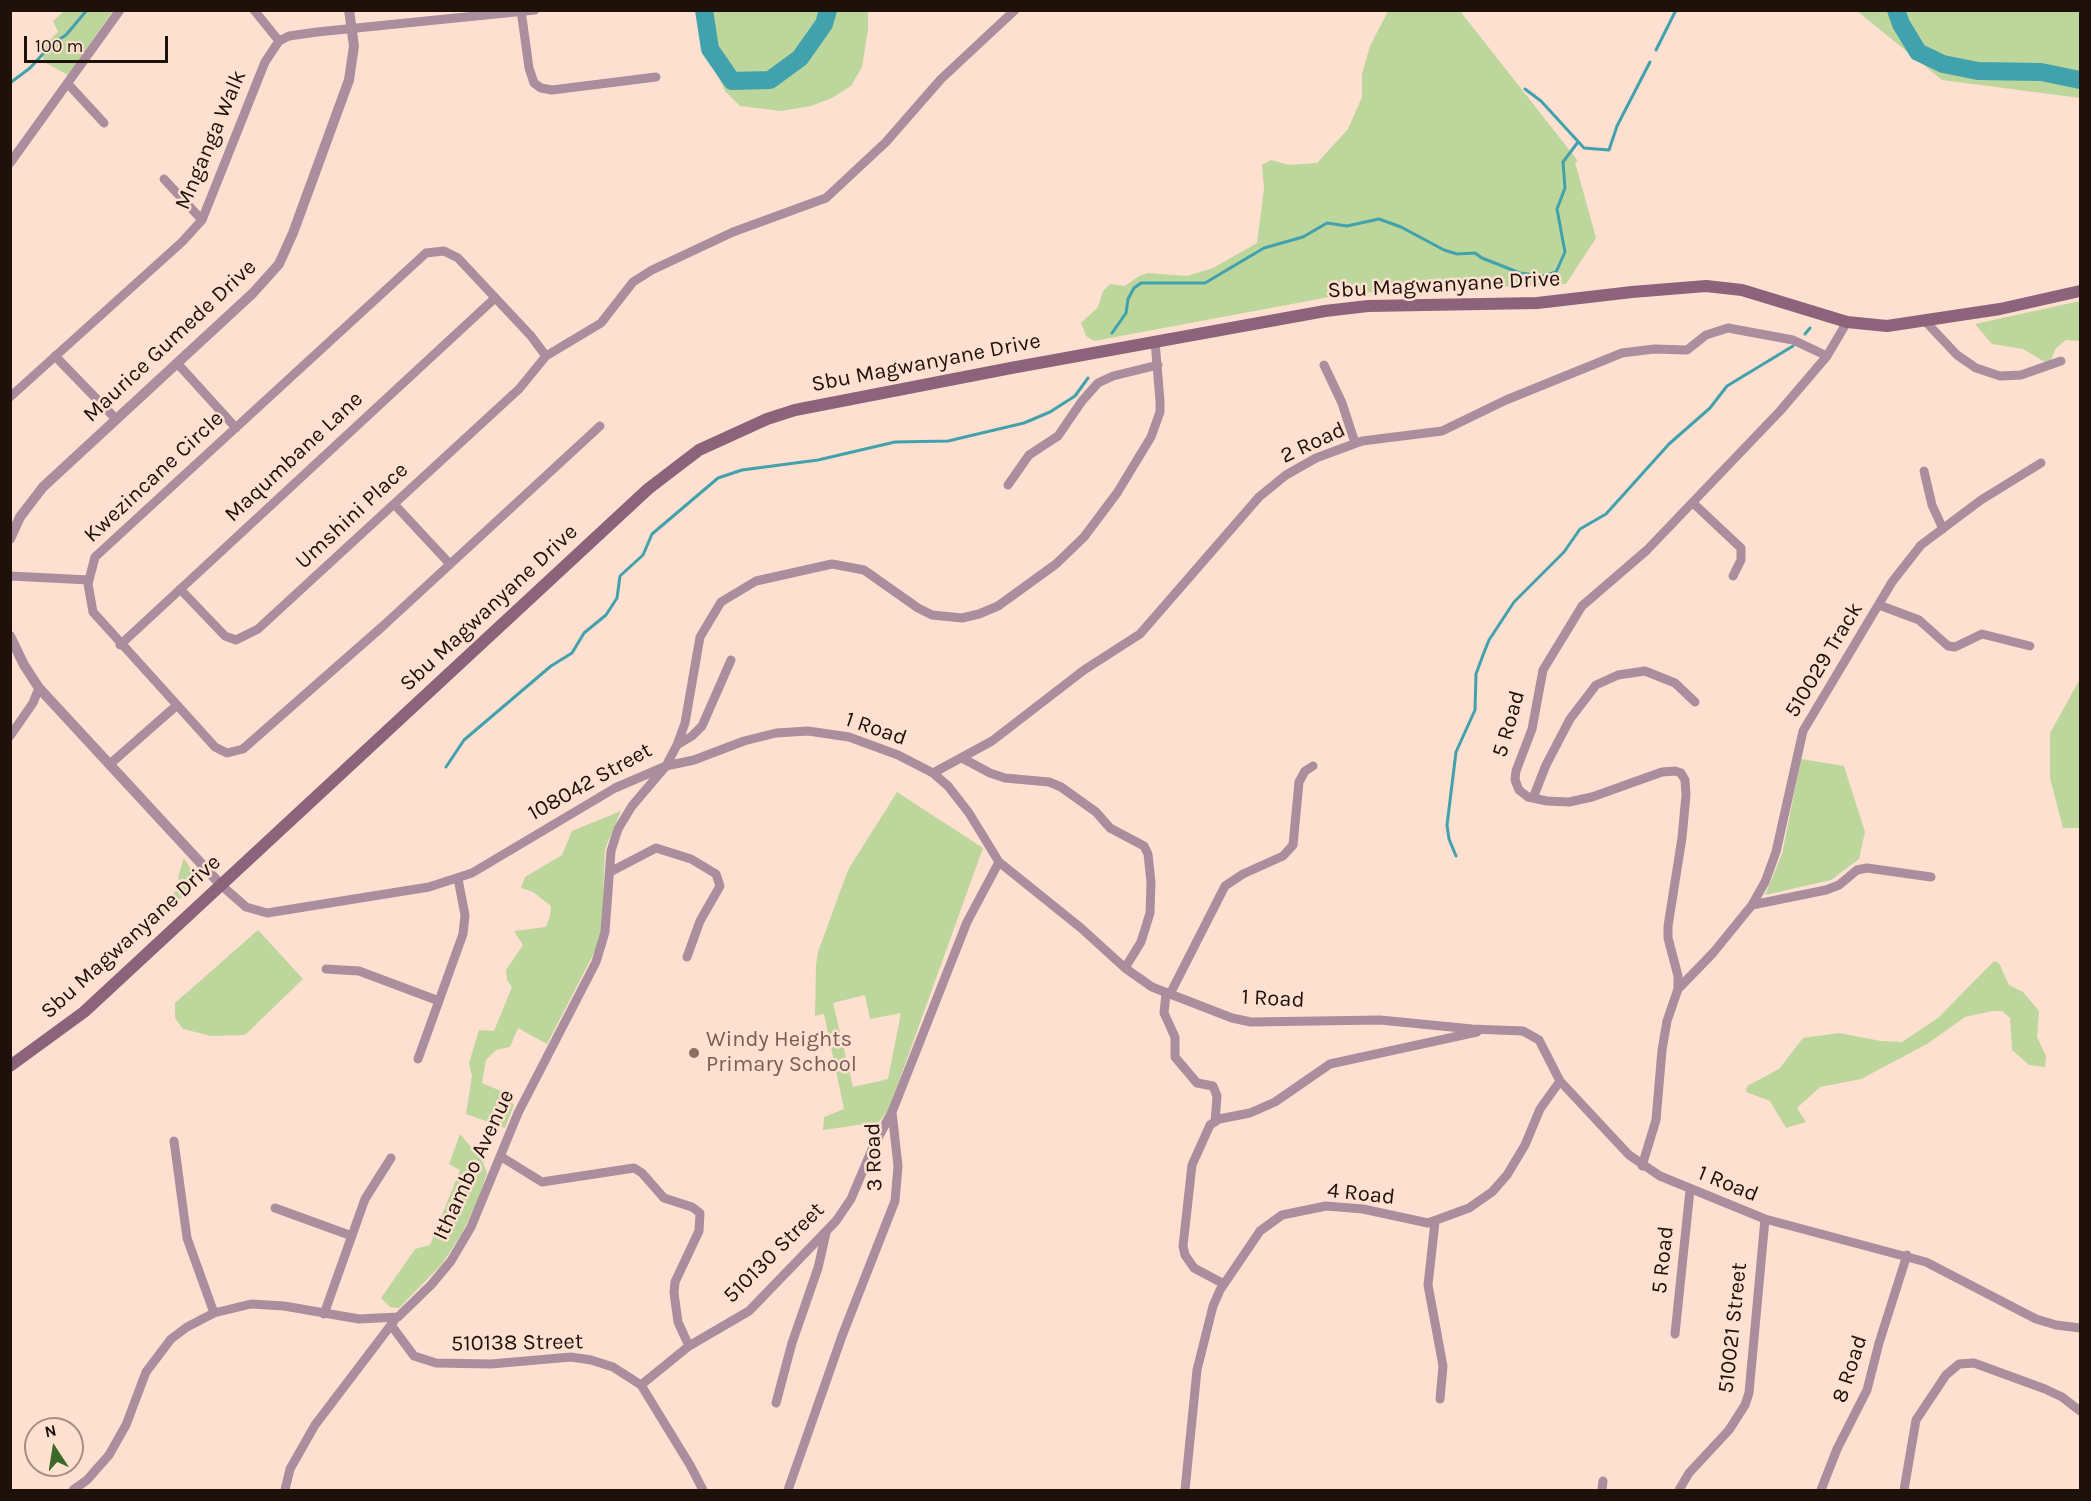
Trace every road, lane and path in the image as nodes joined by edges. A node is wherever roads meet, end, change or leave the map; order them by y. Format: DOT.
graph roads {
  1 [pos="120,10"];
  2 [pos="254,10"];
  3 [pos="349,10"];
  4 [pos="535,10"];
  5 [pos="1015,10"];
  6 [pos="521,11"];
  7 [pos="440,15"];
  8 [pos="353,28"];
  9 [pos="279,41"];
  10 [pos="656,77"];
  11 [pos="69,85"];
  12 [pos="104,123"];
  13 [pos="10,163"];
  14 [pos="164,179"];
  15 [pos="202,220"];
  16 [pos="2080,291"];
  17 [pos="495,298"];
  18 [pos="1926,321"];
  19 [pos="1847,322"];
  20 [pos="1155,341"];
  21 [pos="55,356"];
  22 [pos="1827,356"];
  23 [pos="545,358"];
  24 [pos="2061,361"];
  25 [pos="177,363"];
  26 [pos="1158,365"];
  27 [pos="1324,365"];
  28 [pos="10,397"];
  29 [pos="116,419"];
  30 [pos="600,426"];
  31 [pos="236,428"];
  32 [pos="1355,443"];
  33 [pos="2041,463"];
  34 [pos="1924,471"];
  35 [pos="1008,485"];
  36 [pos="1693,503"];
  37 [pos="394,504"];
  38 [pos="1943,529"];
  39 [pos="10,539"];
  40 [pos="449,563"];
  41 [pos="10,576"];
  42 [pos="1732,576"];
  43 [pos="89,580"];
  44 [pos="180,589"];
  45 [pos="1879,605"];
  46 [pos="10,636"];
  47 [pos="120,645"];
  48 [pos="2030,646"];
  49 [pos="731,660"];
  50 [pos="39,688"];
  51 [pos="1695,702"];
  52 [pos="176,706"];
  53 [pos="10,736"];
  54 [pos="677,745"];
  55 [pos="962,758"];
  56 [pos="110,764"];
  57 [pos="666,766"];
  58 [pos="1312,766"];
  59 [pos="933,773"];
  60 [pos="1533,798"];
  61 [pos="999,862"];
  62 [pos="610,872"];
  63 [pos="1931,877"];
  64 [pos="458,879"];
  65 [pos="221,885"];
  66 [pos="1752,905"];
  67 [pos="687,957"];
  68 [pos="1125,968"];
  69 [pos="326,969"];
  70 [pos="1678,989"];
  71 [pos="1168,993"];
  72 [pos="439,1001"];
  73 [pos="1485,1029"];
  74 [pos="418,1059"];
  75 [pos="10,1066"];
  76 [pos="1560,1081"];
  77 [pos="892,1112"];
  78 [pos="1215,1122"];
  79 [pos="174,1141"];
  80 [pos="500,1156"];
  81 [pos="391,1158"];
  82 [pos="1642,1167"];
  83 [pos="1690,1190"];
  84 [pos="275,1208"];
  85 [pos="1765,1219"];
  86 [pos="1435,1222"];
  87 [pos="826,1232"];
  88 [pos="352,1236"];
  89 [pos="1908,1255"];
  90 [pos="1224,1284"];
  91 [pos="214,1313"];
  92 [pos="324,1314"];
  93 [pos="398,1317"];
  94 [pos="391,1326"];
  95 [pos="2080,1328"];
  96 [pos="1675,1334"];
  97 [pos="688,1347"];
  98 [pos="641,1385"];
  99 [pos="1440,1399"];
  100 [pos="776,1403"];
  101 [pos="2080,1411"];
  102 [pos="73,1491"];
  103 [pos="285,1491"];
  104 [pos="703,1491"];
  105 [pos="788,1491"];
  106 [pos="1185,1491"];
  107 [pos="1679,1491"];
  108 [pos="1821,1491"];
  109 [pos="1904,1491"];
  1 -- 11 [label="street"];
  2 -- 9 [label="street"];
  3 -- 8 [label="street, Maurice Gumede Drive"];
  4 -- 6 [label="street"];
  5 -- 23 [label="street"];
  6 -- 7 [label="street"];
  6 -- 10 [label="street"];
  7 -- 8 [label="street"];
  8 -- 9 [label="street"];
  8 -- 25 [label="street, Maurice Gumede Drive"];
  9 -- 15 [label="street, Mnganga Walk"];
  11 -- 12 [label="street"];
  11 -- 13 [label="street"];
  14 -- 15 [label="street"];
  15 -- 21 [label="street, Mnganga Walk"];
  16 -- 18 [label="main road, Sbu Magwanyane Drive"];
  17 -- 23 [label="street, Kwezincane Circle"];
  17 -- 31 [label="street, Kwezincane Circle"];
  17 -- 44 [label="street, Maqumbane Lane"];
  18 -- 19 [label="main road, Sbu Magwanyane Drive"];
  18 -- 24 [label="street"];
  19 -- 20 [label="main road, Sbu Magwanyane Drive"];
  19 -- 22 [label="street, 5 Road"];
  20 -- 26 [label="street, 108042 Street"];
  20 -- 65 [label="main road, Sbu Magwanyane Drive"];
  21 -- 28 [label="street, Mnganga Walk"];
  21 -- 29 [label="street"];
  22 -- 32 [label="street, 2 Road"];
  22 -- 36 [label="street, 5 Road"];
  23 -- 37 [label="street, Umshini Place"];
  25 -- 29 [label="street, Maurice Gumede Drive"];
  25 -- 31 [label="street"];
  26 -- 35 [label="street"];
  26 -- 54 [label="street, 108042 Street"];
  27 -- 32 [label="street"];
  29 -- 39 [label="street, Maurice Gumede Drive"];
  30 -- 40 [label="street, Kwezincane Circle"];
  31 -- 43 [label="street, Kwezincane Circle"];
  32 -- 55 [label="street, 2 Road"];
  33 -- 38 [label="street, 510029 Track"];
  34 -- 38 [label="street"];
  36 -- 42 [label="street"];
  36 -- 60 [label="street, 5 Road"];
  37 -- 40 [label="street"];
  37 -- 44 [label="street, Umshini Place"];
  38 -- 45 [label="street, 510029 Track"];
  40 -- 52 [label="street, Kwezincane Circle"];
  41 -- 43 [label="street"];
  43 -- 47 [label="street, Kwezincane Circle"];
  44 -- 47 [label="street, Maqumbane Lane"];
  45 -- 48 [label="street"];
  45 -- 66 [label="street, 510029 Track"];
  46 -- 50 [label="street"];
  47 -- 52 [label="street, Kwezincane Circle"];
  49 -- 54 [label="street"];
  50 -- 53 [label="street"];
  50 -- 56 [label="street"];
  51 -- 60 [label="street"];
  52 -- 56 [label="street"];
  54 -- 57 [label="street, 108042 Street"];
  55 -- 59 [label="street, 2 Road"];
  55 -- 68 [label="street"];
  56 -- 65 [label="street"];
  57 -- 59 [label="street, 1 Road"];
  57 -- 62 [label="street, Ithambo Avenue"];
  57 -- 64 [label="street, 108042 Street"];
  58 -- 71 [label="street"];
  59 -- 61 [label="street, 1 Road"];
  60 -- 70 [label="street"];
  61 -- 68 [label="street, 1 Road"];
  61 -- 77 [label="street, 3 Road"];
  62 -- 67 [label="street"];
  62 -- 80 [label="street, Ithambo Avenue"];
  63 -- 66 [label="street"];
  64 -- 65 [label="street, 108042 Street"];
  64 -- 72 [label="street"];
  65 -- 75 [label="main road, Sbu Magwanyane Drive"];
  66 -- 70 [label="street, 510029 Track"];
  68 -- 71 [label="street, 1 Road"];
  69 -- 72 [label="street"];
  70 -- 82 [label="street"];
  71 -- 73 [label="street, 1 Road"];
  71 -- 78 [label="street"];
  72 -- 74 [label="street"];
  73 -- 76 [label="street, 1 Road"];
  73 -- 78 [label="street"];
  76 -- 82 [label="street, 1 Road"];
  76 -- 86 [label="street"];
  77 -- 87 [label="street, 510130 Street"];
  77 -- 105 [label="street, 3 Road"];
  78 -- 90 [label="street"];
  79 -- 91 [label="street"];
  80 -- 93 [label="street, Ithambo Avenue"];
  80 -- 97 [label="street"];
  81 -- 88 [label="street"];
  82 -- 83 [label="street, 1 Road"];
  83 -- 85 [label="street, 1 Road"];
  83 -- 96 [label="street, 5 Road"];
  84 -- 88 [label="street"];
  85 -- 89 [label="street, 1 Road"];
  85 -- 107 [label="street, 510021 Street"];
  86 -- 90 [label="street, 4 Road"];
  86 -- 99 [label="street"];
  87 -- 97 [label="street, 510130 Street"];
  87 -- 100 [label="street"];
  88 -- 92 [label="street"];
  89 -- 95 [label="street, 1 Road"];
  89 -- 108 [label="street, 8 Road"];
  90 -- 106 [label="street, 4 Road"];
  91 -- 92 [label="street"];
  91 -- 102 [label="street"];
  92 -- 93 [label="street"];
  93 -- 94 [label="street, Ithambo Avenue"];
  94 -- 98 [label="street, 510138 Street"];
  94 -- 103 [label="street, Ithambo Avenue"];
  97 -- 98 [label="street, 510130 Street"];
  98 -- 104 [label="street, 510138 Street"];
  101 -- 109 [label="street"];
}
